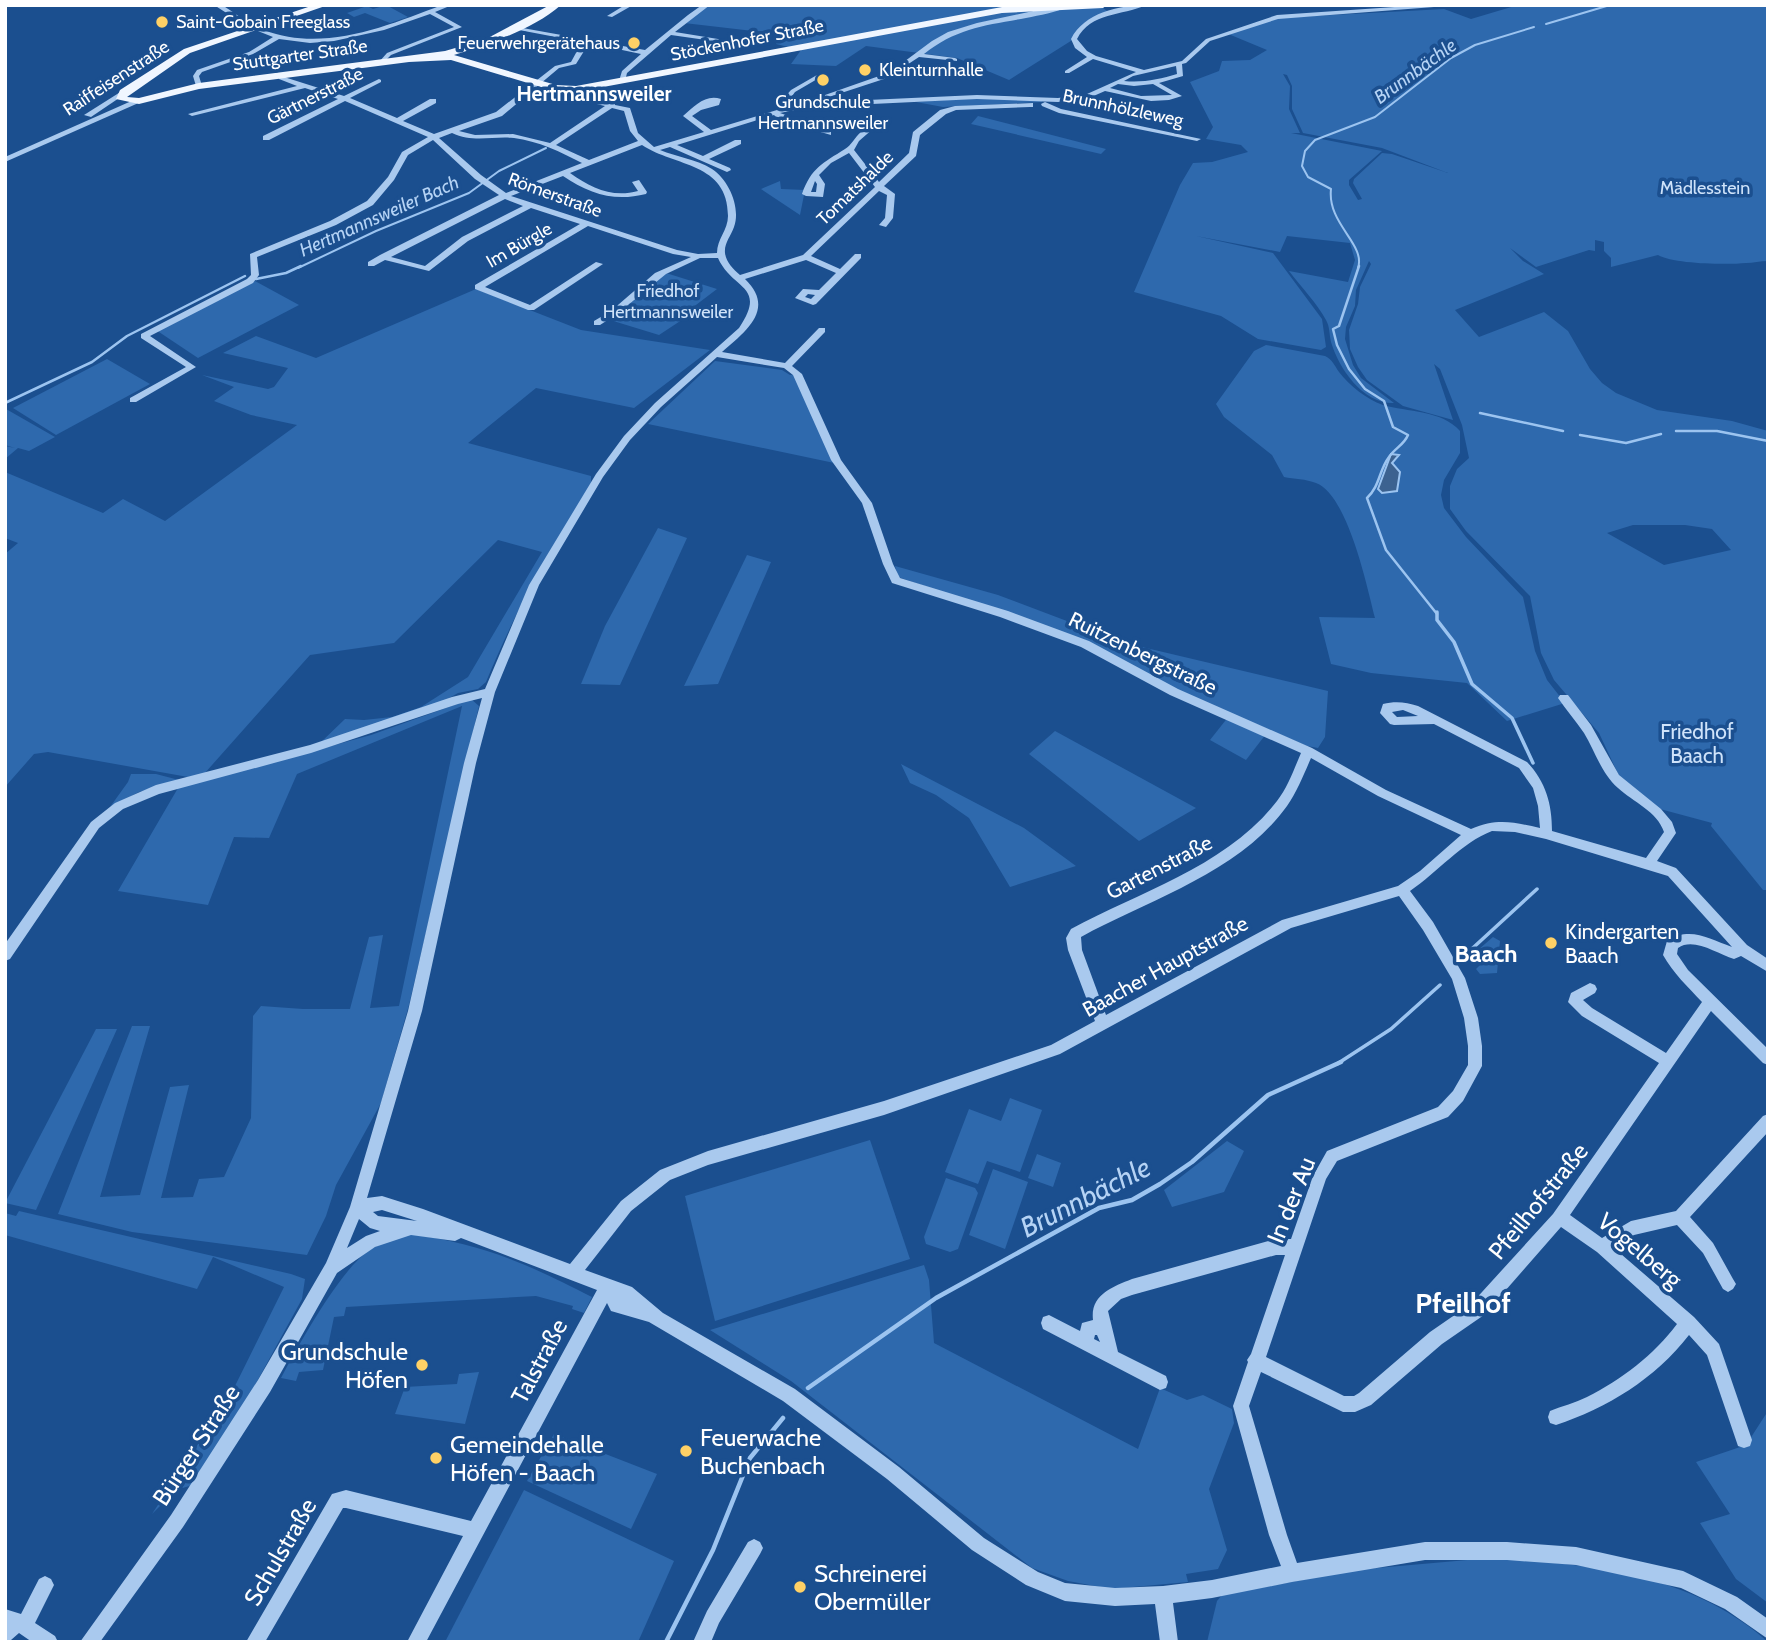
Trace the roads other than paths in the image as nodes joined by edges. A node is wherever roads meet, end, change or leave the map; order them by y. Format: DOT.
graph roads {
  1 [pos="217,5"];
  2 [pos="324,5"];
  3 [pos="449,5"];
  4 [pos="630,5"];
  5 [pos="707,5"];
  6 [pos="1103,5"];
  7 [pos="1143,5"];
  8 [pos="1457,5"];
  9 [pos="554,6"];
  10 [pos="1065,6"];
  11 [pos="430,12"];
  12 [pos="610,16"];
  13 [pos="256,28"];
  14 [pos="519,28"];
  15 [pos="670,33"];
  16 [pos="279,36"];
  17 [pos="489,41"];
  18 [pos="586,41"];
  19 [pos="718,41"];
  20 [pos="648,52"];
  21 [pos="919,55"];
  22 [pos="1093,56"];
  23 [pos="410,60"];
  24 [pos="955,60"];
  25 [pos="382,62"];
  26 [pos="1179,64"];
  27 [pos="484,65"];
  28 [pos="1066,72"];
  29 [pos="1142,72"];
  30 [pos="281,75"];
  31 [pos="817,76"];
  32 [pos="379,81"];
  33 [pos="622,81"];
  34 [pos="1117,82"];
  35 [pos="537,83"];
  36 [pos="1156,84"];
  37 [pos="199,86"];
  38 [pos="306,86"];
  39 [pos="576,89"];
  40 [pos="1106,89"];
  41 [pos="124,92"];
  42 [pos="346,99"];
  43 [pos="1058,100"];
  44 [pos="139,101"];
  45 [pos="433,101"];
  46 [pos="612,104"];
  47 [pos="818,104"];
  48 [pos="1045,104"];
  49 [pos="698,108"];
  50 [pos="778,112"];
  51 [pos="192,114"];
  52 [pos="397,121"];
  53 [pos="454,131"];
  54 [pos="709,132"];
  55 [pos="828,132"];
  56 [pos="864,132"];
  57 [pos="434,137"];
  58 [pos="266,138"];
  59 [pos="1197,139"];
  60 [pos="46,141"];
  61 [pos="643,142"];
  62 [pos="738,142"];
  63 [pos="670,144"];
  64 [pos="550,146"];
  65 [pos="654,149"];
  66 [pos="850,150"];
  67 [pos="706,158"];
  68 [pos="5,160"];
  69 [pos="590,164"];
  70 [pos="566,174"];
  71 [pos="815,174"];
  72 [pos="715,175"];
  73 [pos="478,177"];
  74 [pos="636,182"];
  75 [pos="488,184"];
  76 [pos="880,187"];
  77 [pos="504,196"];
  78 [pos="529,206"];
  79 [pos="586,224"];
  80 [pos="883,225"];
  81 [pos="721,255"];
  82 [pos="698,256"];
  83 [pos="858,256"];
  84 [pos="383,257"];
  85 [pos="806,257"];
  86 [pos="371,264"];
  87 [pos="598,264"];
  88 [pos="841,272"];
  89 [pos="740,278"];
  90 [pos="822,293"];
  91 [pos="597,323"];
  92 [pos="822,331"];
  93 [pos="716,354"];
  94 [pos="787,366"];
  95 [pos="133,400"];
  96 [pos="489,692"];
  97 [pos="1564,698"];
  98 [pos="1434,720"];
  99 [pos="1308,751"];
  100 [pos="1471,834"];
  101 [pos="1546,834"];
  102 [pos="1649,863"];
  103 [pos="1402,890"];
  104 [pos="1742,949"];
  105 [pos="5,956"];
  106 [pos="1768,966"];
  107 [pos="1590,989"];
  108 [pos="1710,1002"];
  109 [pos="1103,1024"];
  110 [pos="1055,1050"];
  111 [pos="1768,1059"];
  112 [pos="1668,1061"];
  113 [pos="1768,1121"];
  114 [pos="357,1207"];
  115 [pos="1560,1217"];
  116 [pos="1680,1217"];
  117 [pos="429,1231"];
  118 [pos="473,1237"];
  119 [pos="1296,1247"];
  120 [pos="1602,1247"];
  121 [pos="331,1268"];
  122 [pos="574,1271"];
  123 [pos="1728,1284"];
  124 [pos="606,1288"];
  125 [pos="1049,1323"];
  126 [pos="1688,1323"];
  127 [pos="1100,1326"];
  128 [pos="1085,1343"];
  129 [pos="1111,1357"];
  130 [pos="1255,1360"];
  131 [pos="1160,1382"];
  132 [pos="1556,1417"];
  133 [pos="1744,1440"];
  134 [pos="476,1531"];
  135 [pos="754,1549"];
  136 [pos="1292,1573"];
  137 [pos="45,1586"];
  138 [pos="1163,1595"];
  139 [pos="13,1625"];
  140 [pos="1768,1630"];
  141 [pos="49,1642"];
  142 [pos="89,1642"];
  143 [pos="255,1642"];
  144 [pos="416,1642"];
  145 [pos="702,1642"];
  146 [pos="1169,1642"];
  1 -- 13 [label="street"];
  2 -- 13 [label="main road, Raiffeisenstraße"];
  3 -- 11 [label="street"];
  4 -- 12 [label="street"];
  5 -- 15 [label="street"];
  6 -- 10 [label="main road, Stöckenhofer Straße"];
  7 -- 22 [label="street"];
  8 -- 26 [label="street"];
  9 -- 14 [label="main road, Stuttgarter Straße"];
  10 -- 21 [label="street"];
  10 -- 33 [label="main road, Stöckenhofer Straße"];
  11 -- 16 [label="street"];
  11 -- 25 [label="street"];
  13 -- 16 [label="street"];
  13 -- 41 [label="main road, Raiffeisenstraße"];
  14 -- 17 [label="main road, Stuttgarter Straße"];
  14 -- 18 [label="street"];
  15 -- 19 [label="street"];
  15 -- 20 [label="street"];
  16 -- 37 [label="street"];
  17 -- 23 [label="main road, Stuttgarter Straße"];
  17 -- 27 [label="main road"];
  18 -- 20 [label="street"];
  18 -- 35 [label="street"];
  20 -- 33 [label="street"];
  21 -- 24 [label="street"];
  21 -- 47 [label="street"];
  22 -- 28 [label="street"];
  22 -- 29 [label="street"];
  23 -- 25 [label="main road, Stuttgarter Straße"];
  23 -- 27 [label="main road, Stöckenhofer Straße"];
  25 -- 30 [label="main road, Stuttgarter Straße"];
  26 -- 29 [label="street"];
  26 -- 36 [label="street"];
  27 -- 35 [label="main road, Stöckenhofer Straße"];
  29 -- 34 [label="street"];
  30 -- 37 [label="main road, Stuttgarter Straße"];
  30 -- 38 [label="street, Römerstraße"];
  31 -- 50 [label="street"];
  32 -- 42 [label="street, Gärtnerstraße"];
  33 -- 39 [label="main road, Stöckenhofer Straße"];
  34 -- 36 [label="street"];
  34 -- 40 [label="street"];
  35 -- 39 [label="main road, Stöckenhofer Straße"];
  35 -- 53 [label="street"];
  36 -- 40 [label="street"];
  37 -- 44 [label="main road, Stuttgarter Straße"];
  38 -- 42 [label="street, Römerstraße"];
  38 -- 51 [label="street"];
  39 -- 46 [label="street"];
  40 -- 43 [label="street"];
  41 -- 44 [label="main road"];
  41 -- 60 [label="street, Raiffeisenstraße"];
  42 -- 52 [label="street, Römerstraße"];
  42 -- 58 [label="street, Gärtnerstraße"];
  43 -- 47 [label="street"];
  43 -- 48 [label="street, Tomatshalde"];
  44 -- 60 [label="street, Stuttgarter Straße"];
  45 -- 52 [label="street"];
  46 -- 61 [label="street"];
  46 -- 64 [label="street"];
  47 -- 50 [label="street"];
  48 -- 59 [label="street, Brunnhölzleweg"];
  48 -- 76 [label="street, Tomatshalde"];
  49 -- 54 [label="street"];
  50 -- 54 [label="street"];
  50 -- 55 [label="street"];
  52 -- 57 [label="street, Römerstraße"];
  53 -- 57 [label="street"];
  53 -- 64 [label="street"];
  54 -- 63 [label="street"];
  56 -- 66 [label="street"];
  57 -- 73 [label="street, Römerstraße"];
  57 -- 95 [label="street"];
  60 -- 68 [label="street, Raiffeisenstraße"];
  61 -- 65 [label="street"];
  61 -- 69 [label="street"];
  62 -- 67 [label="street"];
  63 -- 65 [label="street"];
  63 -- 67 [label="street"];
  64 -- 69 [label="street"];
  65 -- 72 [label="street"];
  66 -- 71 [label="street"];
  66 -- 76 [label="street"];
  67 -- 72 [label="street"];
  69 -- 70 [label="street"];
  70 -- 74 [label="street"];
  70 -- 77 [label="street"];
  72 -- 81 [label="street"];
  73 -- 75 [label="street, Römerstraße"];
  75 -- 77 [label="street, Römerstraße"];
  76 -- 80 [label="street"];
  76 -- 85 [label="street, Tomatshalde"];
  77 -- 78 [label="street, Römerstraße"];
  77 -- 84 [label="street"];
  78 -- 79 [label="street, Römerstraße"];
  78 -- 84 [label="street"];
  79 -- 82 [label="street, Römerstraße"];
  79 -- 87 [label="street, Im Bürgle"];
  81 -- 82 [label="street, Römerstraße"];
  81 -- 89 [label="street"];
  82 -- 91 [label="street"];
  83 -- 88 [label="street"];
  84 -- 86 [label="street"];
  85 -- 88 [label="street"];
  85 -- 89 [label="street, Tomatshalde"];
  88 -- 90 [label="street"];
  89 -- 93 [label="street"];
  92 -- 94 [label="street"];
  93 -- 94 [label="street"];
  93 -- 96 [label="street"];
  94 -- 99 [label="street, Ruitzenbergstraße"];
  96 -- 105 [label="street"];
  96 -- 114 [label="street"];
  97 -- 102 [label="street"];
  98 -- 101 [label="street"];
  99 -- 100 [label="street, Ruitzenbergstraße"];
  99 -- 109 [label="street, Gartenstraße"];
  100 -- 101 [label="street, Baacher Hauptstraße"];
  100 -- 103 [label="street, Baacher Hauptstraße"];
  101 -- 102 [label="street, Baacher Hauptstraße"];
  102 -- 104 [label="street, Baacher Hauptstraße"];
  103 -- 109 [label="street, Baacher Hauptstraße"];
  103 -- 119 [label="street, In der Au"];
  104 -- 106 [label="street, Baacher Hauptstraße"];
  104 -- 108 [label="street"];
  107 -- 112 [label="street"];
  108 -- 111 [label="street"];
  108 -- 112 [label="street, Pfeilhofstraße"];
  109 -- 110 [label="street, Baacher Hauptstraße"];
  110 -- 122 [label="street, Baacher Hauptstraße"];
  112 -- 115 [label="street, Pfeilhofstraße"];
  113 -- 116 [label="street"];
  114 -- 117 [label="street, Bürger Straße"];
  114 -- 118 [label="street, Bürger Straße"];
  114 -- 121 [label="street, Bürger Straße"];
  115 -- 120 [label="street, Vogelberg"];
  115 -- 130 [label="street, Pfeilhofstraße"];
  116 -- 120 [label="street"];
  116 -- 123 [label="street"];
  117 -- 118 [label="street, Bürger Straße"];
  117 -- 121 [label="street, Bürger Straße"];
  118 -- 122 [label="street, Bürger Straße"];
  119 -- 127 [label="street"];
  119 -- 130 [label="street, In der Au"];
  120 -- 126 [label="street, Vogelberg"];
  121 -- 142 [label="street, Bürger Straße"];
  122 -- 124 [label="street, Bürger Straße"];
  124 -- 134 [label="street, Talstraße"];
  124 -- 138 [label="street, Bürger Straße"];
  125 -- 128 [label="street"];
  126 -- 132 [label="street"];
  126 -- 133 [label="street, Vogelberg"];
  127 -- 128 [label="street"];
  127 -- 129 [label="street"];
  128 -- 129 [label="street"];
  129 -- 131 [label="street"];
  130 -- 136 [label="street, In der Au"];
  134 -- 143 [label="street, Schulstraße"];
  134 -- 144 [label="street, Talstraße"];
  135 -- 145 [label="street"];
  136 -- 138 [label="street, Bürger Straße"];
  136 -- 140 [label="street, Bürger Straße"];
  137 -- 139 [label="street"];
  138 -- 146 [label="street"];
  139 -- 141 [label="street"];
}
